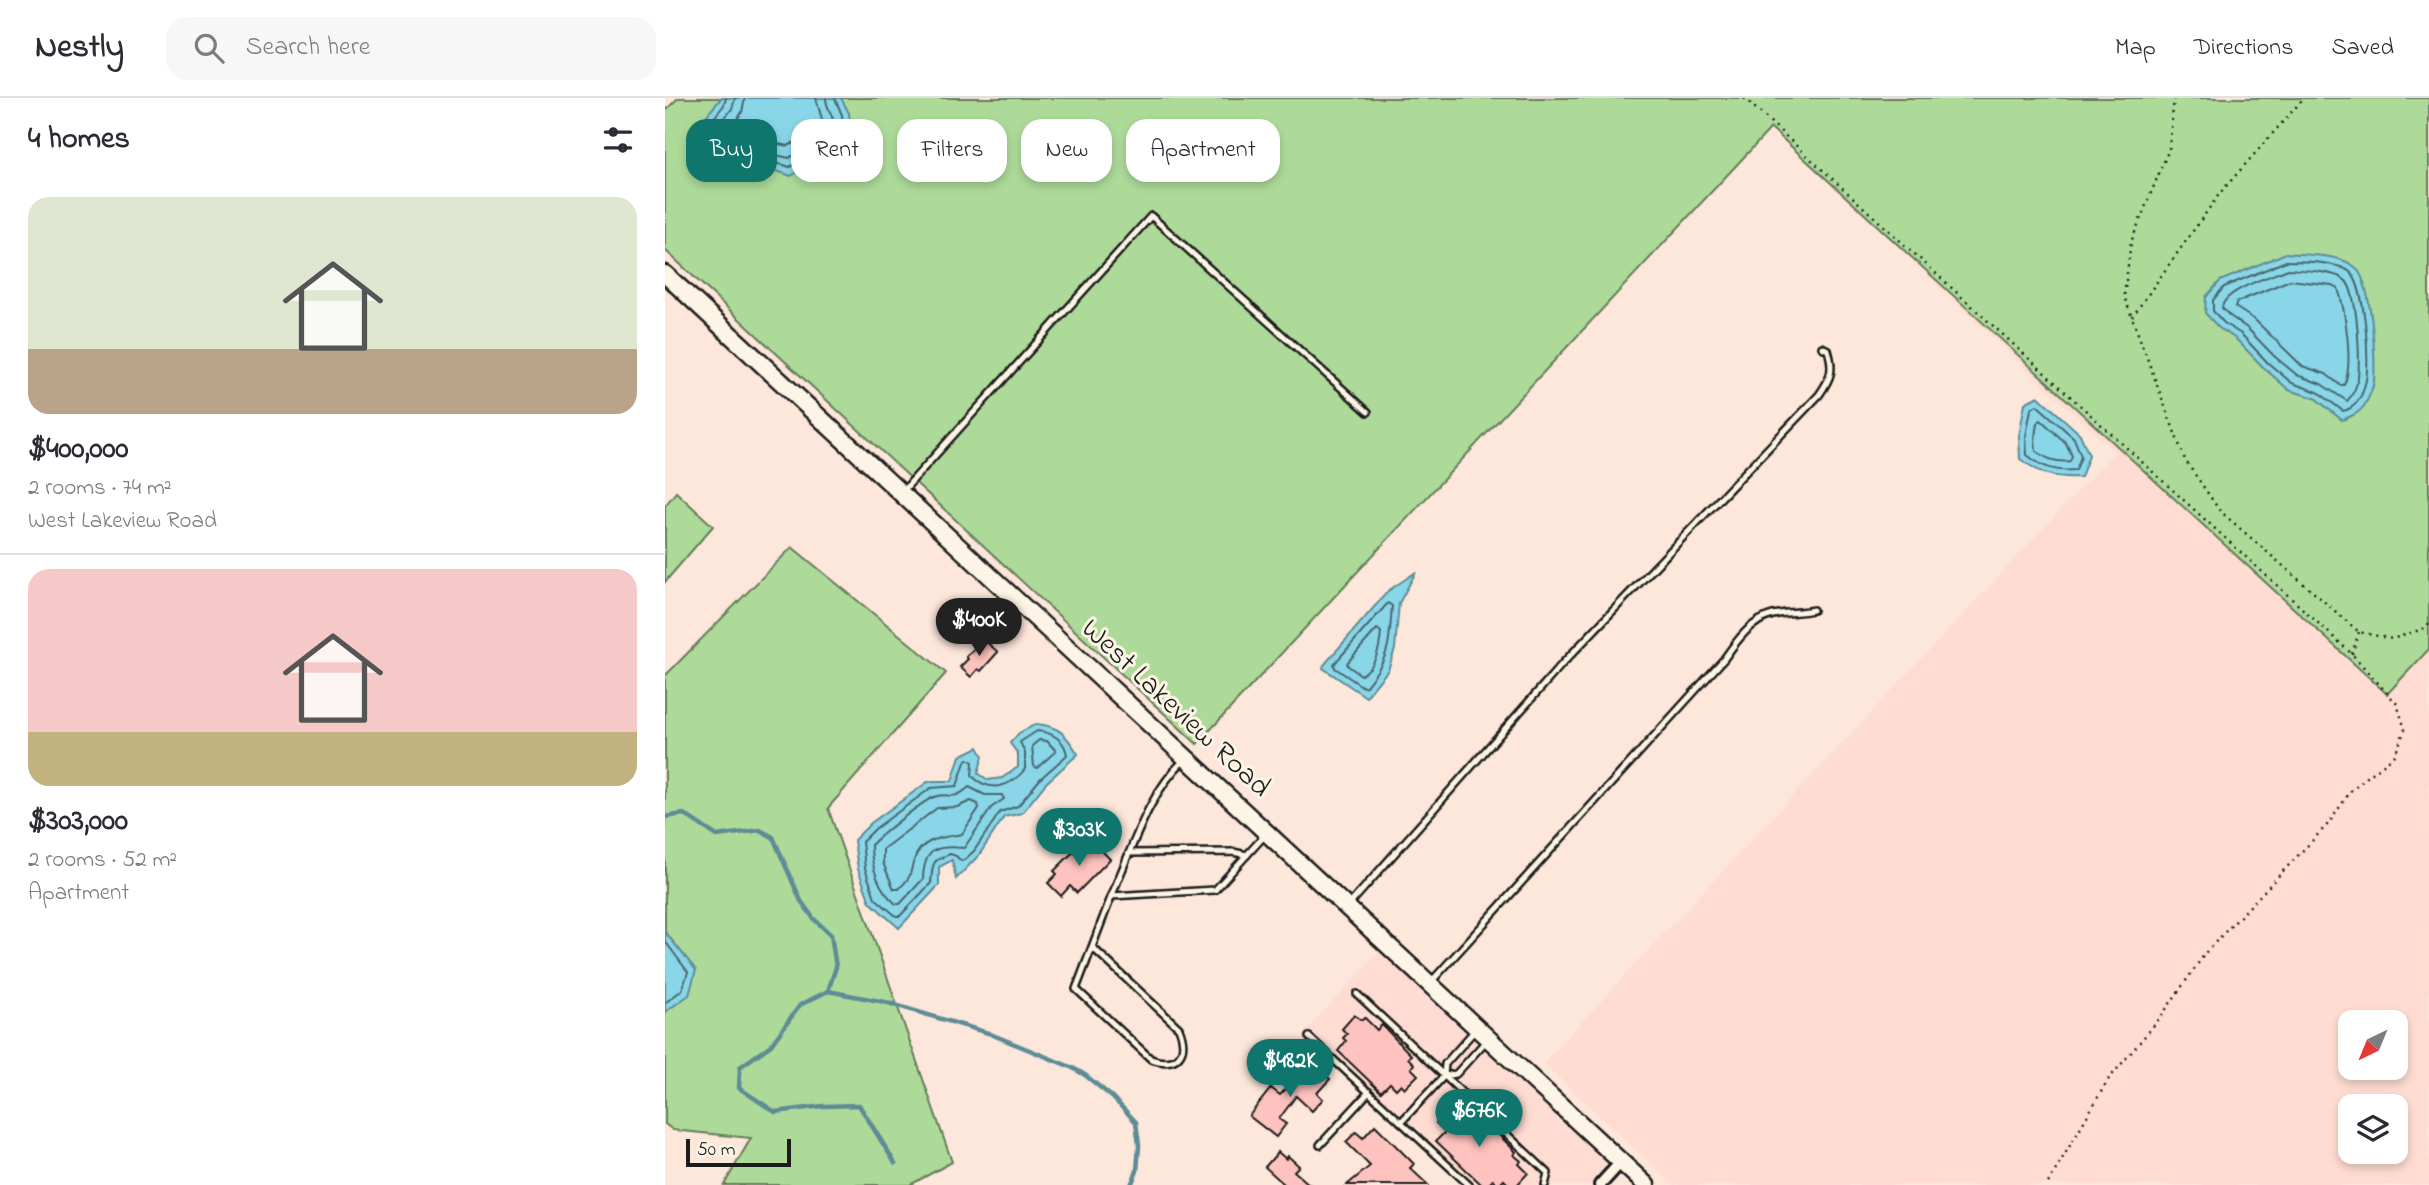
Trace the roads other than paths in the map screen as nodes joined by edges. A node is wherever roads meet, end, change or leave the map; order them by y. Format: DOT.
graph roads {
  1 [pos="668,282"];
  2 [pos="1822,347"];
  3 [pos="1368,412"];
  4 [pos="901,493"];
  5 [pos="1812,610"];
  6 [pos="1187,758"];
  7 [pos="1267,833"];
  8 [pos="1129,853"];
  9 [pos="1247,855"];
  10 [pos="1111,896"];
  11 [pos="1347,908"];
  12 [pos="1092,947"];
  13 [pos="1429,984"];
  14 [pos="1357,994"];
  15 [pos="1482,1034"];
  16 [pos="1309,1037"];
  17 [pos="1444,1076"];
  18 [pos="1369,1092"];
  19 [pos="1401,1122"];
  20 [pos="1320,1145"];
  21 [pos="1622,1162"];
  22 [pos="1469,1185"];
  23 [pos="1545,1185"];
  24 [pos="1600,1185"];
  25 [pos="1645,1185"];
  1 -- 4 [label="main road, West Lakeview Road"];
  2 -- 11 [label="lane"];
  3 -- 4 [label="lane"];
  4 -- 6 [label="main road, West Lakeview Road"];
  5 -- 13 [label="lane"];
  6 -- 7 [label="main road, West Lakeview Road"];
  6 -- 8 [label="lane"];
  7 -- 9 [label="lane"];
  7 -- 11 [label="main road, West Lakeview Road"];
  8 -- 9 [label="lane"];
  8 -- 10 [label="lane"];
  9 -- 10 [label="lane"];
  10 -- 12 [label="lane"];
  11 -- 13 [label="main road, West Lakeview Road"];
  12 -- 12 [label="lane"];
  13 -- 15 [label="main road, West Lakeview Road"];
  14 -- 17 [label="lane"];
  15 -- 17 [label="lane"];
  15 -- 17 [label="lane"];
  15 -- 21 [label="main road, West Lakeview Road"];
  16 -- 18 [label="lane"];
  17 -- 19 [label="lane"];
  17 -- 23 [label="lane"];
  18 -- 19 [label="lane"];
  18 -- 20 [label="lane"];
  19 -- 22 [label="lane"];
  21 -- 24 [label="street"];
  21 -- 25 [label="main road, West Lakeview Road"];
}
